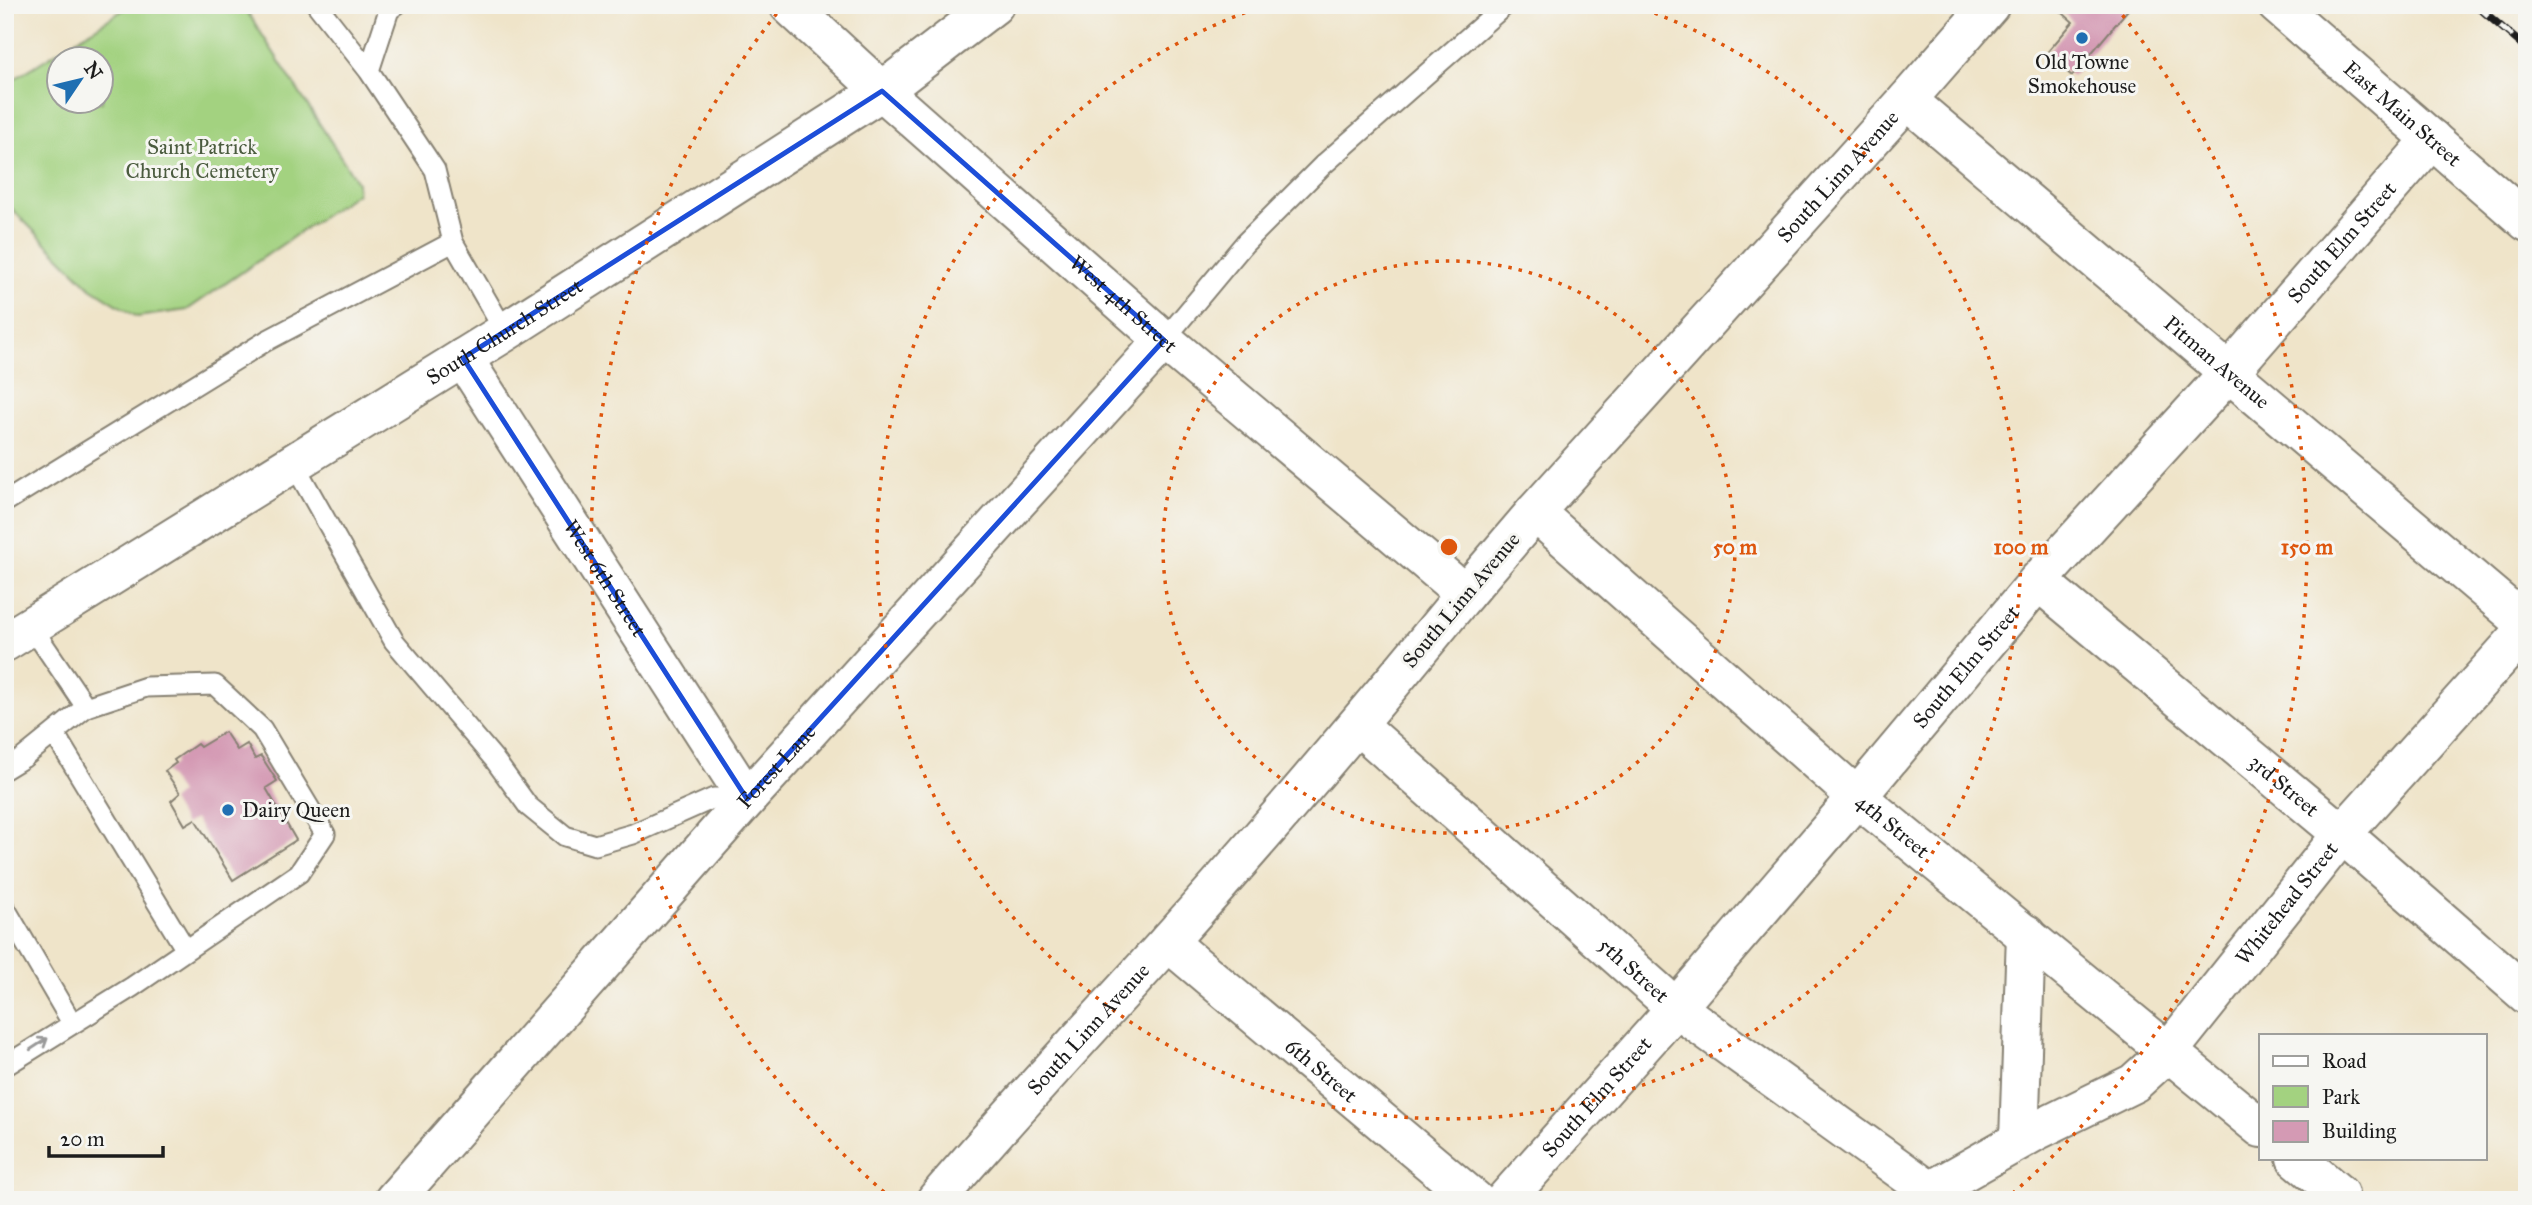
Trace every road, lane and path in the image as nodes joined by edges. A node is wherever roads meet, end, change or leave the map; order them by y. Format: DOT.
graph roads {
  1 [pos="317,5"];
  2 [pos="396,5"];
  3 [pos="789,5"];
  4 [pos="993,5"];
  5 [pos="1505,5"];
  6 [pos="1990,5"];
  7 [pos="2277,5"];
  8 [pos="369,71"];
  9 [pos="882,91"];
  10 [pos="1907,100"];
  11 [pos="2432,139"];
  12 [pos="2527,222"];
  13 [pos="453,242"];
  14 [pos="505,331"];
  15 [pos="1164,340"];
  16 [pos="463,358"];
  17 [pos="2230,371"];
  18 [pos="294,464"];
  19 [pos="5,502"];
  20 [pos="1535,512"];
  21 [pos="2038,581"];
  22 [pos="1465,594"];
  23 [pos="2527,626"];
  24 [pos="18,634"];
  25 [pos="86,707"];
  26 [pos="1358,725"];
  27 [pos="54,733"];
  28 [pos="5,769"];
  29 [pos="1857,797"];
  30 [pos="747,799"];
  31 [pos="2342,834"];
  32 [pos="5,908"];
  33 [pos="2026,934"];
  34 [pos="1168,942"];
  35 [pos="186,950"];
  36 [pos="2527,995"];
  37 [pos="1676,1008"];
  38 [pos="72,1023"];
  39 [pos="2169,1051"];
  40 [pos="5,1066"];
  41 [pos="2259,1126"];
  42 [pos="2019,1140"];
  43 [pos="2298,1160"];
  44 [pos="2339,1194"];
  45 [pos="1932,1196"];
  46 [pos="394,1200"];
  47 [pos="936,1200"];
  48 [pos="1475,1200"];
  49 [pos="1505,1200"];
  1 -- 8 [label="lane"];
  2 -- 8 [label="lane"];
  3 -- 9 [label="street, West 4th Street"];
  4 -- 9 [label="street, South Church Street"];
  5 -- 15 [label="lane"];
  6 -- 10 [label="street, South Linn Avenue"];
  7 -- 11 [label="street, East Main Street"];
  8 -- 13 [label="lane"];
  9 -- 14 [label="street, South Church Street"];
  9 -- 15 [label="street, West 4th Street"];
  10 -- 17 [label="street, Pitman Avenue"];
  10 -- 20 [label="street, South Linn Avenue"];
  11 -- 12 [label="street, East Main Street"];
  11 -- 17 [label="street, South Elm Street"];
  13 -- 14 [label="lane"];
  13 -- 19 [label="lane"];
  14 -- 16 [label="street, South Church Street"];
  15 -- 22 [label="street, West 4th Street"];
  15 -- 30 [label="street, Forest Lane"];
  16 -- 18 [label="street, South Church Street"];
  16 -- 30 [label="street, West 6th Street"];
  17 -- 21 [label="street, South Elm Street"];
  17 -- 23 [label="street, Pitman Avenue"];
  18 -- 24 [label="street, South Church Street"];
  18 -- 30 [label="lane"];
  20 -- 22 [label="street, South Linn Avenue"];
  20 -- 29 [label="street, 4th Street"];
  21 -- 29 [label="street, South Elm Street"];
  21 -- 31 [label="street, 3rd Street"];
  22 -- 26 [label="street, South Linn Avenue"];
  23 -- 31 [label="street, Whitehead Street"];
  24 -- 25 [label="lane"];
  25 -- 27 [label="lane"];
  25 -- 35 [label="lane"];
  26 -- 34 [label="street, South Linn Avenue"];
  26 -- 37 [label="street, 5th Street"];
  27 -- 28 [label="lane"];
  27 -- 35 [label="lane"];
  29 -- 33 [label="street, 4th Street"];
  29 -- 37 [label="street, South Elm Street"];
  30 -- 46 [label="street, Forest Lane"];
  31 -- 36 [label="street, 3rd Street"];
  31 -- 39 [label="street, Whitehead Street"];
  32 -- 38 [label="lane"];
  33 -- 39 [label="street, 4th Street"];
  33 -- 42 [label="street"];
  34 -- 47 [label="street, South Linn Avenue"];
  34 -- 48 [label="street, 6th Street"];
  35 -- 38 [label="lane"];
  37 -- 45 [label="street, 5th Street"];
  37 -- 49 [label="street, South Elm Street"];
  40 -- 38 [label="lane, one-way"];
  39 -- 41 [label="street, 4th Street"];
  39 -- 42 [label="street, Whitehead Street"];
  42 -- 45 [label="street, Whitehead Street"];
  43 -- 44 [label="street"];
}
